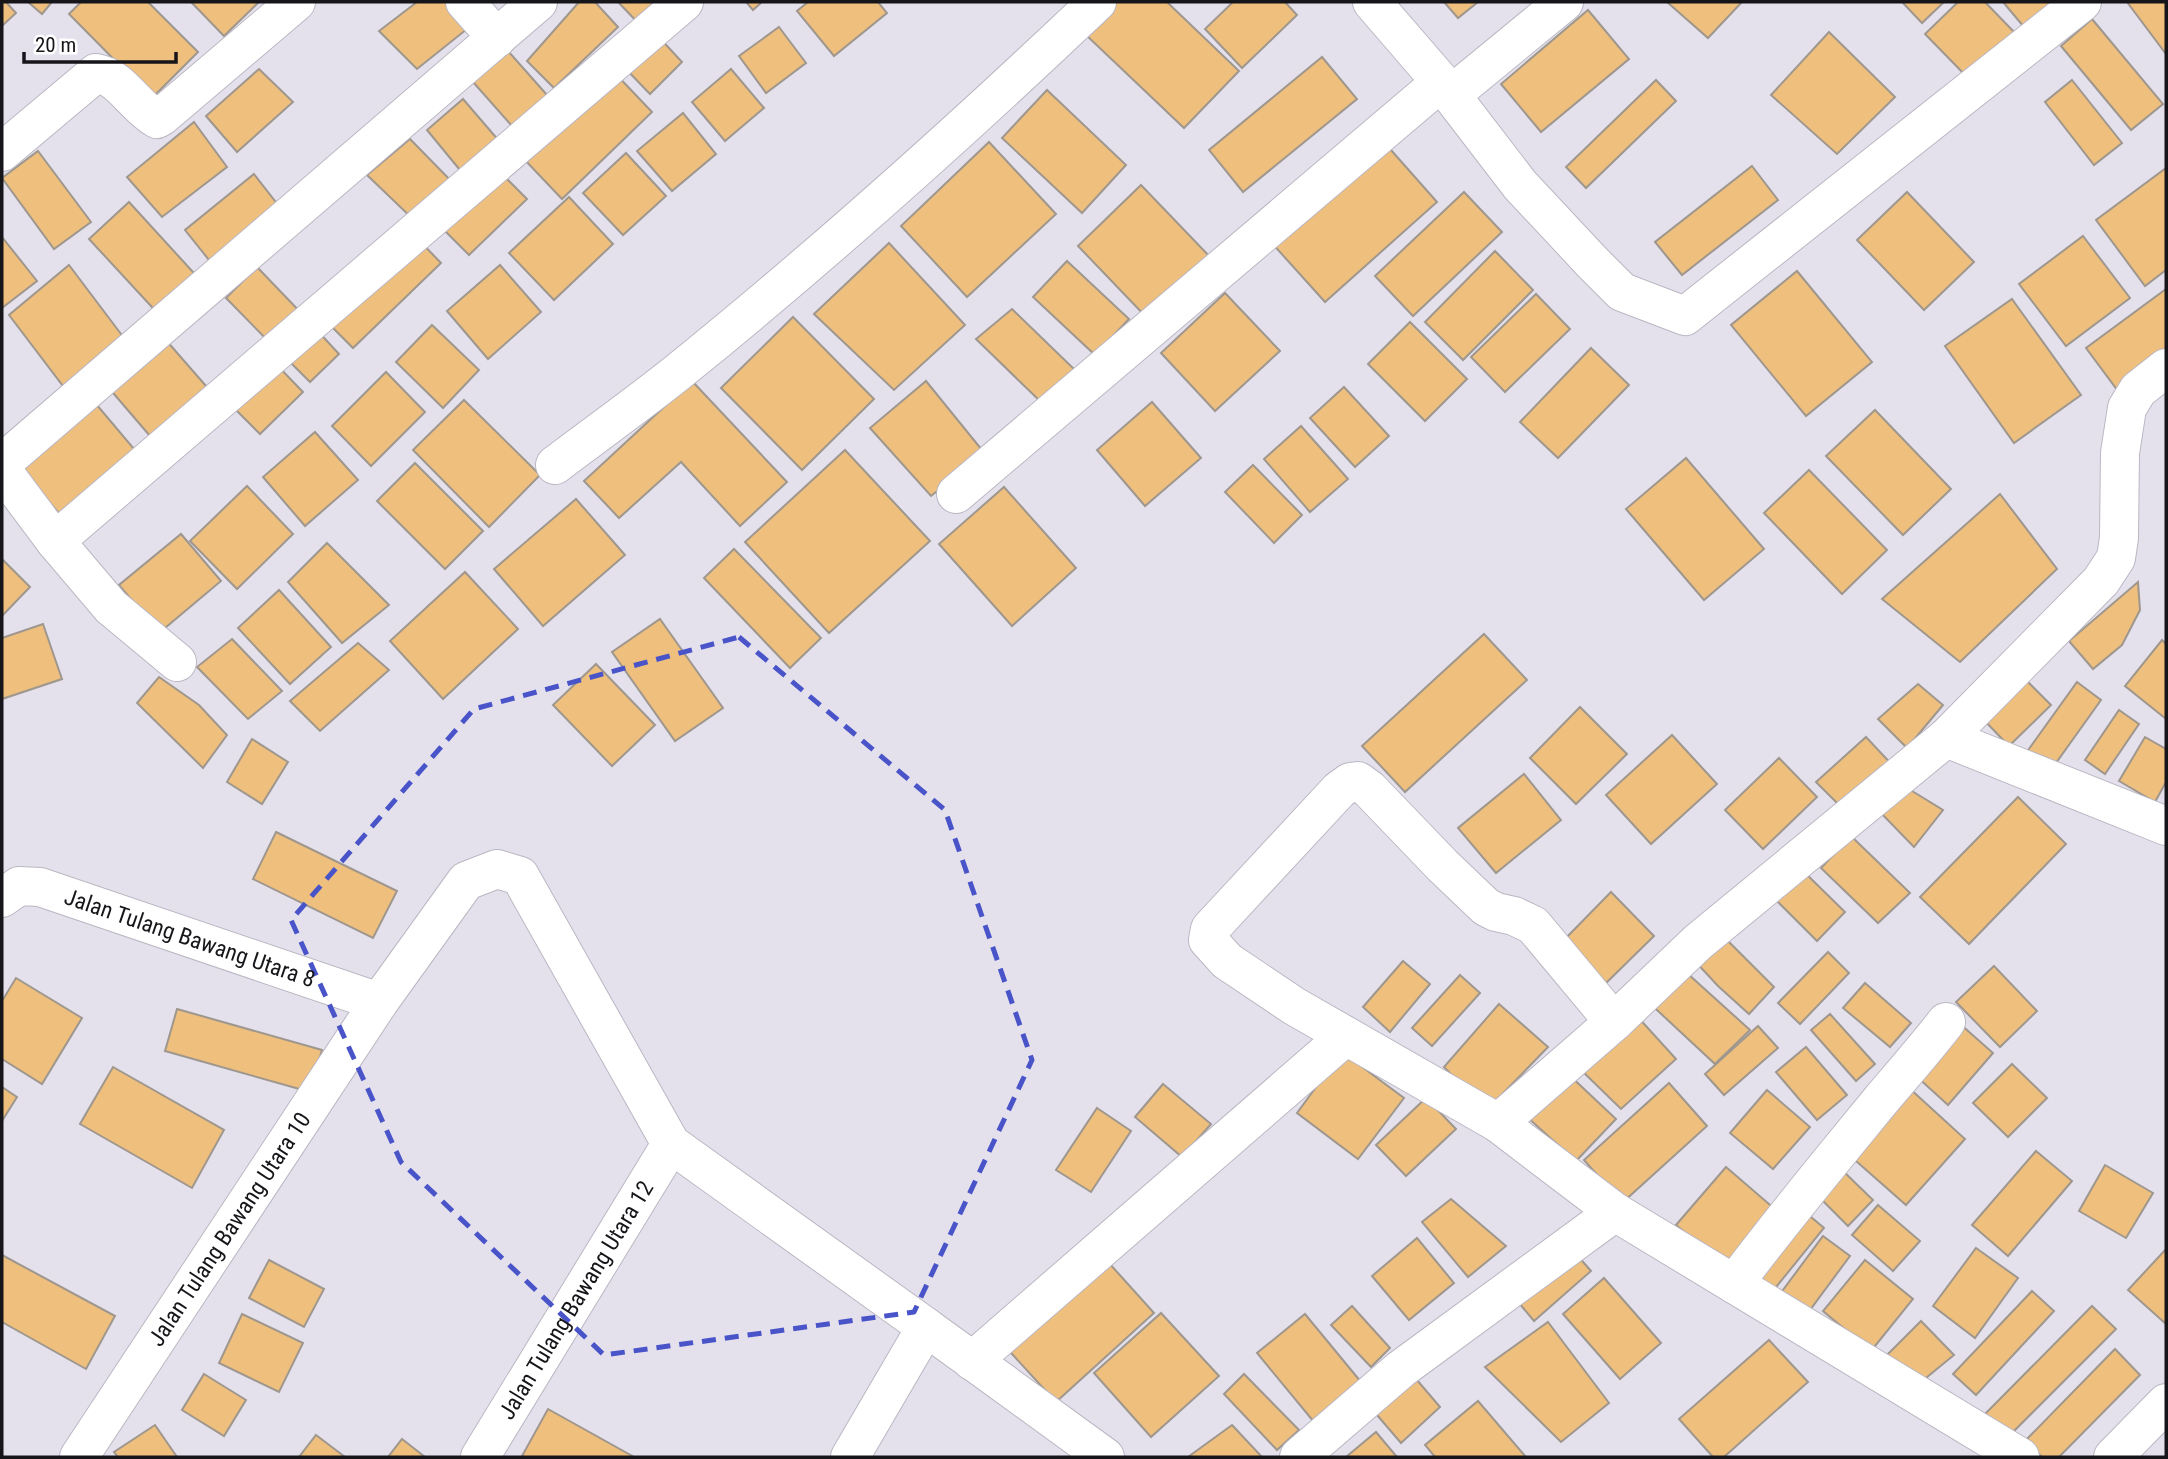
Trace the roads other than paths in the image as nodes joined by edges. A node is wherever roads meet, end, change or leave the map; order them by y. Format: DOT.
graph roads {
  1 [pos="296,2"];
  2 [pos="465,2"];
  3 [pos="538,2"];
  4 [pos="684,2"];
  5 [pos="1097,2"];
  6 [pos="1372,2"];
  7 [pos="1563,2"];
  8 [pos="2082,2"];
  9 [pos="497,38"];
  10 [pos="1446,89"];
  11 [pos="2,152"];
  12 [pos="2166,368"];
  13 [pos="2,463"];
  14 [pos="555,465"];
  15 [pos="2,470"];
  16 [pos="956,494"];
  17 [pos="55,541"];
  18 [pos="177,662"];
  19 [pos="1946,738"];
  20 [pos="2166,826"];
  21 [pos="2,898"];
  22 [pos="379,1002"];
  23 [pos="1614,1021"];
  24 [pos="1946,1022"];
  25 [pos="1346,1035"];
  26 [pos="1499,1124"];
  27 [pos="671,1144"];
  28 [pos="1615,1212"];
  29 [pos="1734,1284"];
  30 [pos="926,1327"];
  31 [pos="972,1361"];
  32 [pos="2166,1403"];
  33 [pos="79,1457"];
  34 [pos="480,1457"];
  35 [pos="850,1457"];
  36 [pos="1105,1457"];
  37 [pos="1299,1457"];
  38 [pos="2020,1457"];
  39 [pos="2113,1457"];
  1 -- 11 [label="street"];
  2 -- 9 [label="street"];
  3 -- 9 [label="street"];
  4 -- 17 [label="street"];
  5 -- 14 [label="street"];
  6 -- 10 [label="street"];
  7 -- 10 [label="street"];
  8 -- 10 [label="street"];
  9 -- 13 [label="street"];
  10 -- 16 [label="street"];
  12 -- 19 [label="street"];
  15 -- 17 [label="street"];
  17 -- 18 [label="street"];
  19 -- 20 [label="street"];
  19 -- 23 [label="street"];
  21 -- 22 [label="street, Jalan Tulang Bawang Utara 8"];
  22 -- 27 [label="street, Jalan Tulang Bawang Utara 10"];
  22 -- 33 [label="street, Jalan Tulang Bawang Utara 10"];
  23 -- 25 [label="street"];
  23 -- 26 [label="street"];
  24 -- 29 [label="street"];
  25 -- 26 [label="street"];
  25 -- 31 [label="street"];
  26 -- 28 [label="street"];
  27 -- 30 [label="street"];
  27 -- 34 [label="street, Jalan Tulang Bawang Utara 12"];
  28 -- 29 [label="street"];
  28 -- 37 [label="street"];
  29 -- 38 [label="street"];
  30 -- 31 [label="street"];
  30 -- 35 [label="street"];
  31 -- 36 [label="street"];
  32 -- 39 [label="street"];
}
